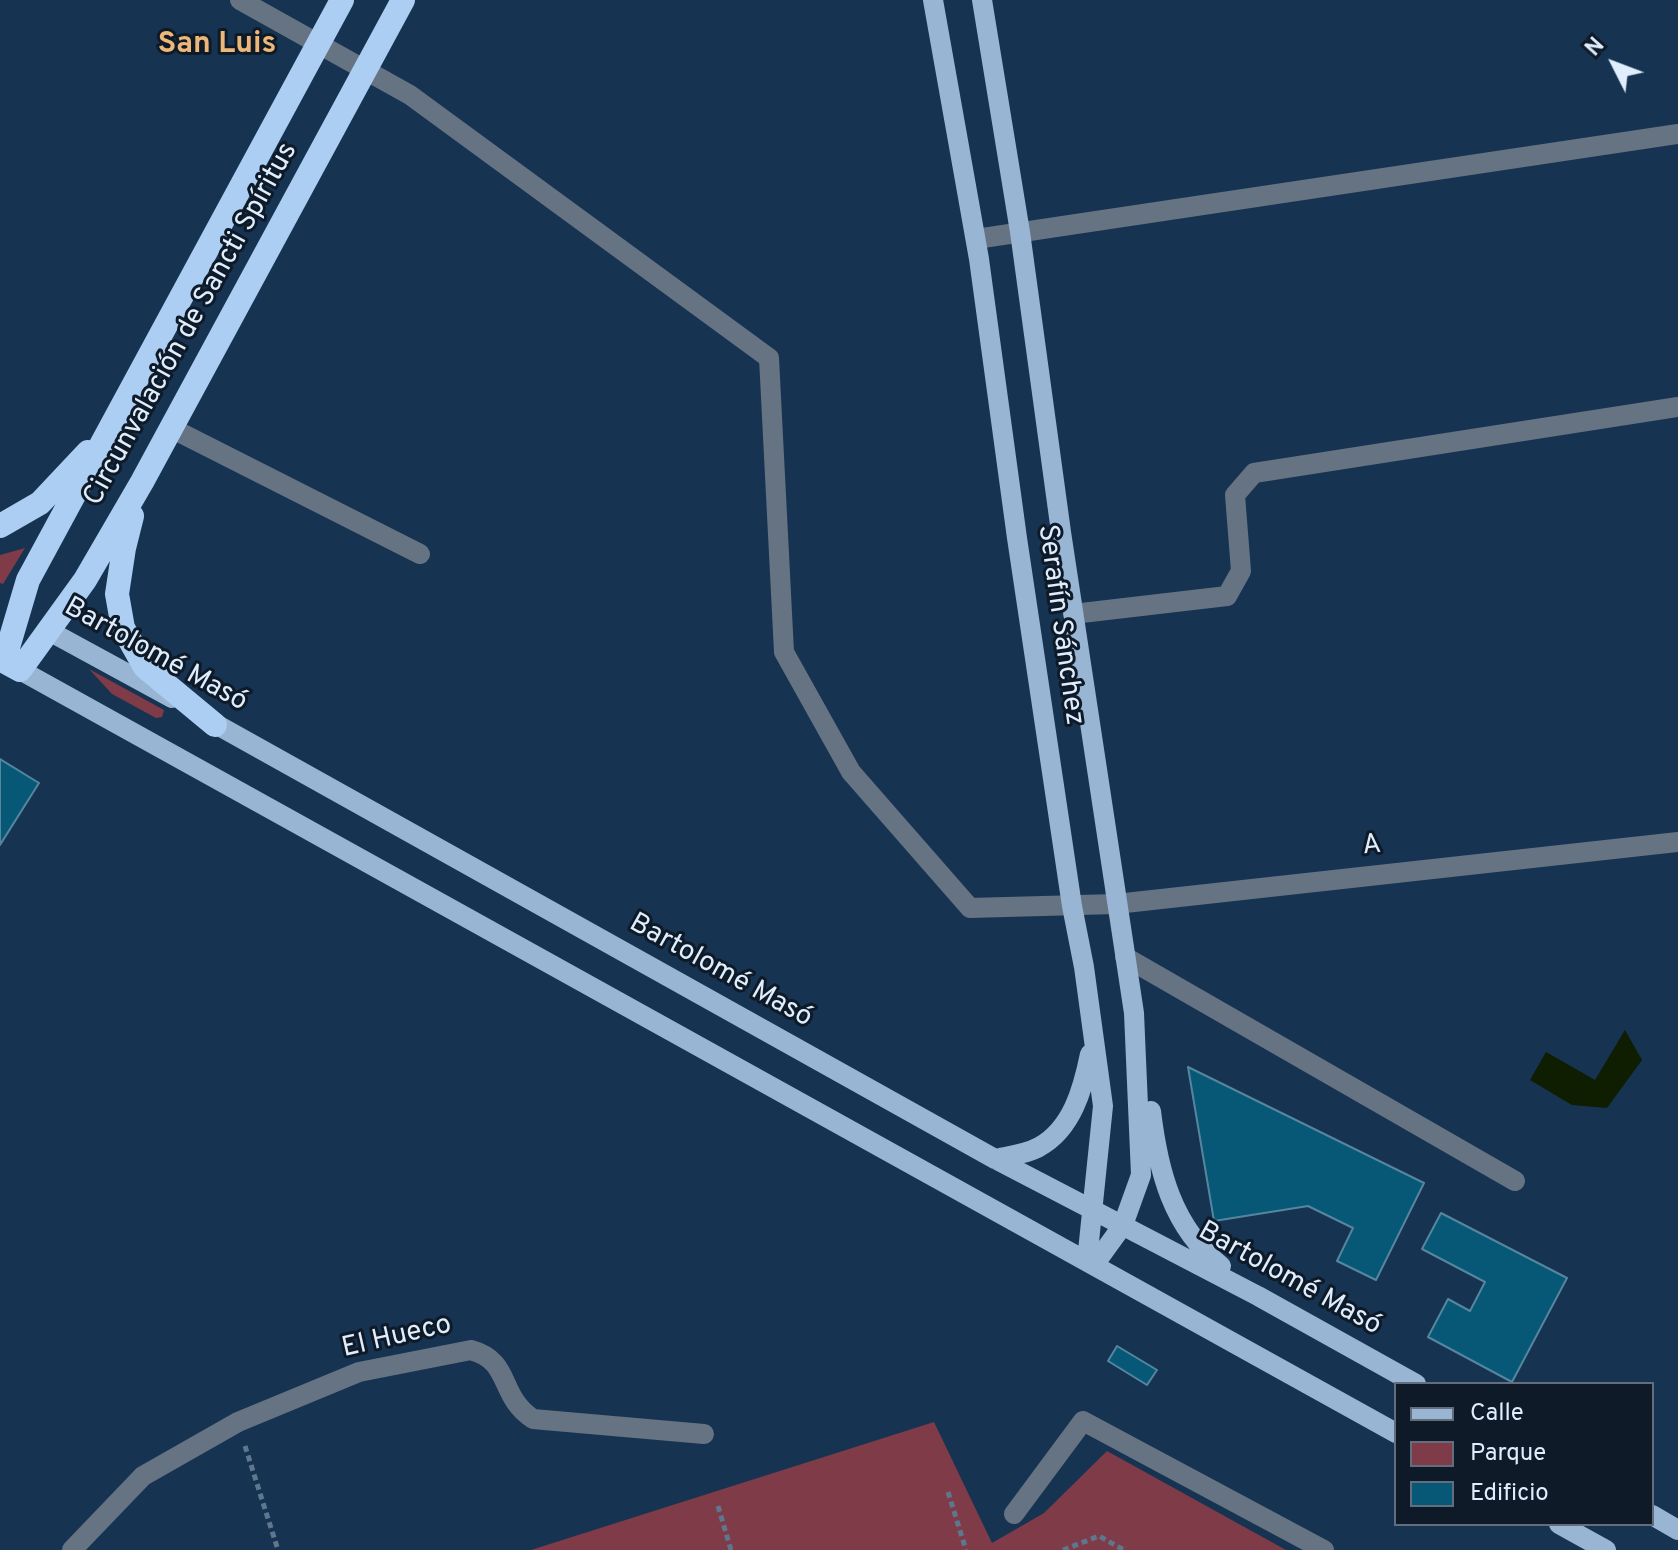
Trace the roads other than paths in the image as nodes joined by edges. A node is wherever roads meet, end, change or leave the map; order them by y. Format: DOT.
graph roads {
  1 [pos="240,0"];
  2 [pos="342,0"];
  3 [pos="403,0"];
  4 [pos="933,0"];
  5 [pos="982,0"];
  6 [pos="319,44"];
  7 [pos="365,69"];
  8 [pos="1678,134"];
  9 [pos="1020,232"];
  10 [pos="976,239"];
  11 [pos="133,388"];
  12 [pos="1678,407"];
  13 [pos="171,428"];
  14 [pos="142,482"];
  15 [pos="0,526"];
  16 [pos="420,554"];
  17 [pos="9,608"];
  18 [pos="1073,614"];
  19 [pos="49,631"];
  20 [pos="8,663"];
  21 [pos="215,725"];
  22 [pos="1678,842"];
  23 [pos="1116,904"];
  24 [pos="1072,906"];
  25 [pos="1125,957"];
  26 [pos="1134,1013"];
  27 [pos="1092,1038"];
  28 [pos="995,1159"];
  29 [pos="1515,1181"];
  30 [pos="1091,1207"];
  31 [pos="1123,1225"];
  32 [pos="1090,1263"];
  33 [pos="1258,1296"];
  34 [pos="1412,1382"];
  35 [pos="1394,1432"];
  36 [pos="704,1434"];
  37 [pos="1014,1514"];
  38 [pos="1654,1516"];
  39 [pos="1563,1526"];
  40 [pos="1678,1530"];
  41 [pos="72,1550"];
  42 [pos="1324,1550"];
  43 [pos="1606,1550"];
  1 -- 6 [label="street"];
  2 -- 6 [label="highway, Circunvalación de Sancti Spíritus"];
  3 -- 7 [label="highway, Circunvalación de Sancti Spíritus"];
  4 -- 10 [label="main road, Serafín Sánchez"];
  5 -- 9 [label="main road, Serafín Sánchez"];
  6 -- 7 [label="street"];
  6 -- 11 [label="highway, Circunvalación de Sancti Spíritus"];
  7 -- 13 [label="highway, Circunvalación de Sancti Spíritus"];
  7 -- 24 [label="street, A"];
  8 -- 9 [label="street"];
  9 -- 10 [label="street"];
  9 -- 18 [label="main road, Serafín Sánchez"];
  10 -- 24 [label="main road, Serafín Sánchez"];
  11 -- 15 [label="highway"];
  11 -- 17 [label="highway, Circunvalación de Sancti Spíritus"];
  12 -- 18 [label="street"];
  13 -- 14 [label="highway, Circunvalación de Sancti Spíritus"];
  13 -- 16 [label="street"];
  14 -- 19 [label="highway, Circunvalación de Sancti Spíritus"];
  14 -- 21 [label="highway"];
  17 -- 19 [label="highway, Bartolomé Masó"];
  17 -- 20 [label="highway, Circunvalación de Sancti Spíritus"];
  18 -- 23 [label="main road, Serafín Sánchez"];
  19 -- 20 [label="highway, Circunvalación de Sancti Spíritus"];
  19 -- 21 [label="main road, Bartolomé Masó"];
  20 -- 32 [label="main road"];
  21 -- 28 [label="main road, Bartolomé Masó"];
  22 -- 23 [label="street, A"];
  23 -- 24 [label="street, A"];
  23 -- 25 [label="main road, Serafín Sánchez"];
  24 -- 27 [label="main road, Serafín Sánchez"];
  25 -- 26 [label="main road, Serafín Sánchez"];
  25 -- 29 [label="street"];
  26 -- 31 [label="main road, Serafín Sánchez"];
  26 -- 33 [label="main road"];
  27 -- 28 [label="main road"];
  27 -- 30 [label="main road, Serafín Sánchez"];
  28 -- 30 [label="main road, Bartolomé Masó"];
  30 -- 31 [label="main road, Bartolomé Masó"];
  30 -- 32 [label="main road, Serafín Sánchez"];
  31 -- 32 [label="main road, Serafín Sánchez"];
  31 -- 33 [label="main road, Bartolomé Masó"];
  32 -- 35 [label="main road"];
  33 -- 34 [label="main road, Bartolomé Masó"];
  36 -- 41 [label="street, El Hueco"];
  37 -- 42 [label="street"];
  38 -- 40 [label="main road"];
  39 -- 43 [label="main road"];
}
